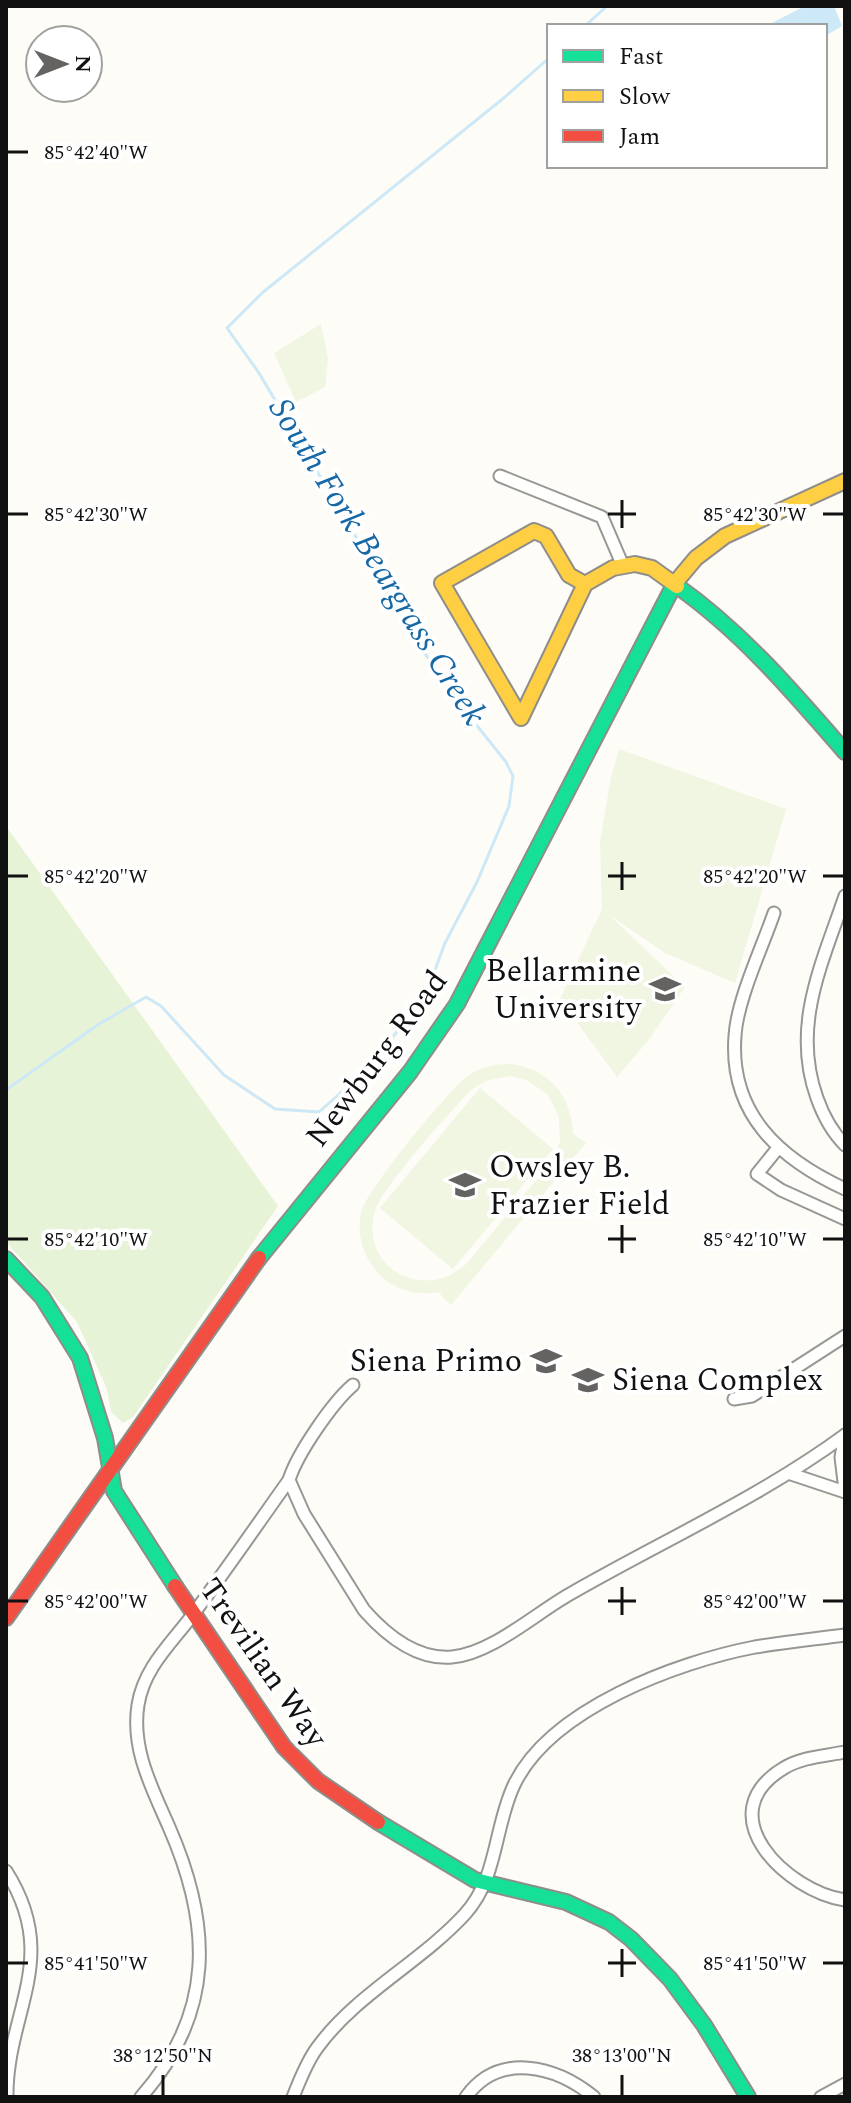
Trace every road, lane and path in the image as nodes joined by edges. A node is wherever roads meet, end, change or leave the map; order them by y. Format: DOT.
graph roads {
  1 [pos="500,476"];
  2 [pos="845,481"];
  3 [pos="623,566"];
  4 [pos="585,584"];
  5 [pos="675,584"];
  6 [pos="845,752"];
  7 [pos="845,896"];
  8 [pos="774,913"];
  9 [pos="845,1145"];
  10 [pos="778,1148"];
  11 [pos="845,1189"];
  12 [pos="845,1219"];
  13 [pos="6,1259"];
  14 [pos="845,1336"];
  15 [pos="353,1385"];
  16 [pos="734,1399"];
  17 [pos="845,1435"];
  18 [pos="109,1472"];
  19 [pos="791,1474"];
  20 [pos="289,1480"];
  21 [pos="845,1491"];
  22 [pos="194,1613"];
  23 [pos="6,1618"];
  24 [pos="845,1635"];
  25 [pos="845,1752"];
  26 [pos="6,1871"];
  27 [pos="484,1884"];
  28 [pos="845,1900"];
  29 [pos="845,2084"];
  30 [pos="7,2097"];
  31 [pos="141,2097"];
  32 [pos="293,2097"];
  33 [pos="466,2097"];
  34 [pos="594,2097"];
  35 [pos="748,2097"];
  36 [pos="821,2097"];
  1 -- 3 [label="street"];
  2 -- 5 [label="street, Newburg Road"];
  3 -- 4 [label="street"];
  3 -- 5 [label="street"];
  4 -- 4 [label="street"];
  5 -- 6 [label="street"];
  5 -- 18 [label="street, Newburg Road"];
  7 -- 9 [label="street"];
  8 -- 10 [label="street"];
  10 -- 11 [label="street"];
  10 -- 12 [label="street"];
  13 -- 18 [label="street, Trevilian Way"];
  14 -- 16 [label="street"];
  15 -- 20 [label="street"];
  17 -- 19 [label="street"];
  17 -- 21 [label="street"];
  18 -- 22 [label="street, Trevilian Way"];
  18 -- 23 [label="street, Newburg Road"];
  19 -- 20 [label="street"];
  19 -- 21 [label="street"];
  20 -- 22 [label="street"];
  22 -- 27 [label="street, Trevilian Way"];
  22 -- 31 [label="street"];
  24 -- 27 [label="street"];
  25 -- 28 [label="street"];
  26 -- 30 [label="street"];
  27 -- 32 [label="street"];
  27 -- 35 [label="street, Trevilian Way"];
  29 -- 36 [label="street"];
  33 -- 34 [label="street"];
}
